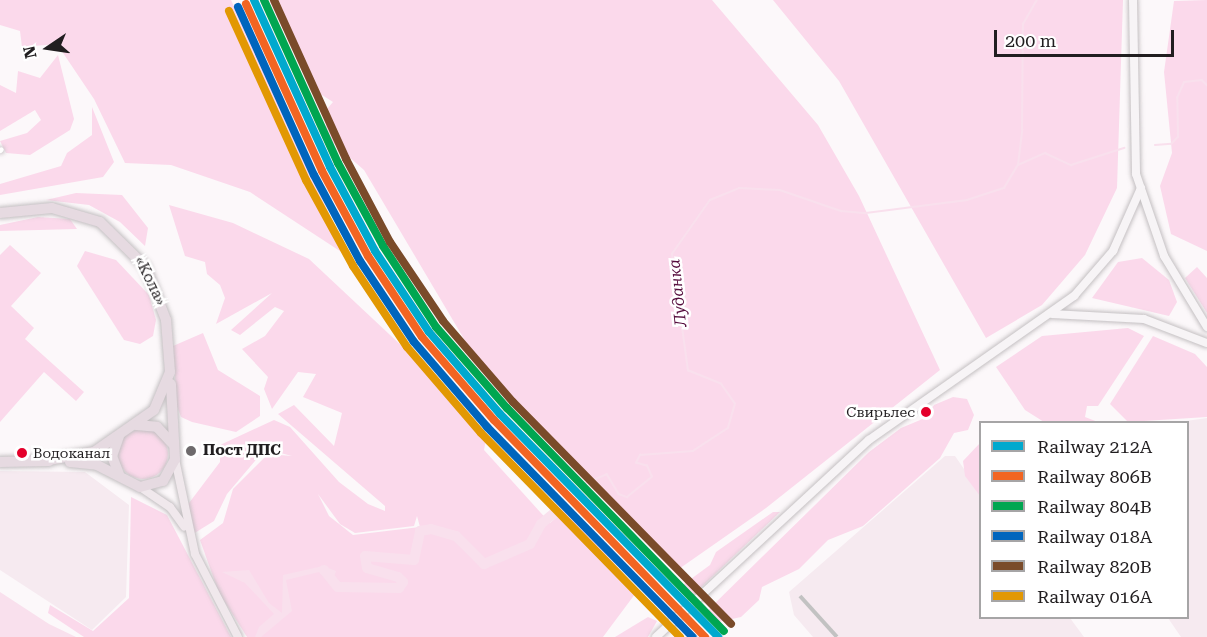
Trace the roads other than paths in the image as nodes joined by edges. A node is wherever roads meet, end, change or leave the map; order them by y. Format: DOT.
graph roads {
  1 [pos="1133,0"];
  2 [pos="1141,189"];
  3 [pos="0,213"];
  4 [pos="1050,315"];
  5 [pos="1207,327"];
  6 [pos="1207,343"];
  7 [pos="170,372"];
  8 [pos="131,426"];
  9 [pos="119,435"];
  10 [pos="174,446"];
  11 [pos="175,459"];
  12 [pos="43,461"];
  13 [pos="0,462"];
  14 [pos="125,481"];
  15 [pos="140,487"];
  16 [pos="189,534"];
  17 [pos="238,637"];
  18 [pos="656,637"];
  1 -- 2 [label="street"];
  2 -- 4 [label="street"];
  2 -- 5 [label="street"];
  3 -- 7 [label="highway, «Кола»"];
  4 -- 6 [label="street"];
  4 -- 18 [label="street"];
  7 -- 8 [label="highway, «Кола»"];
  7 -- 10 [label="highway"];
  8 -- 9 [label="highway"];
  8 -- 10 [label="highway"];
  9 -- 12 [label="highway"];
  9 -- 14 [label="highway"];
  10 -- 11 [label="highway"];
  11 -- 15 [label="highway"];
  11 -- 16 [label="main road"];
  12 -- 13 [label="highway"];
  12 -- 14 [label="highway"];
  14 -- 15 [label="highway"];
  15 -- 16 [label="main road"];
  16 -- 17 [label="main road"];
}
